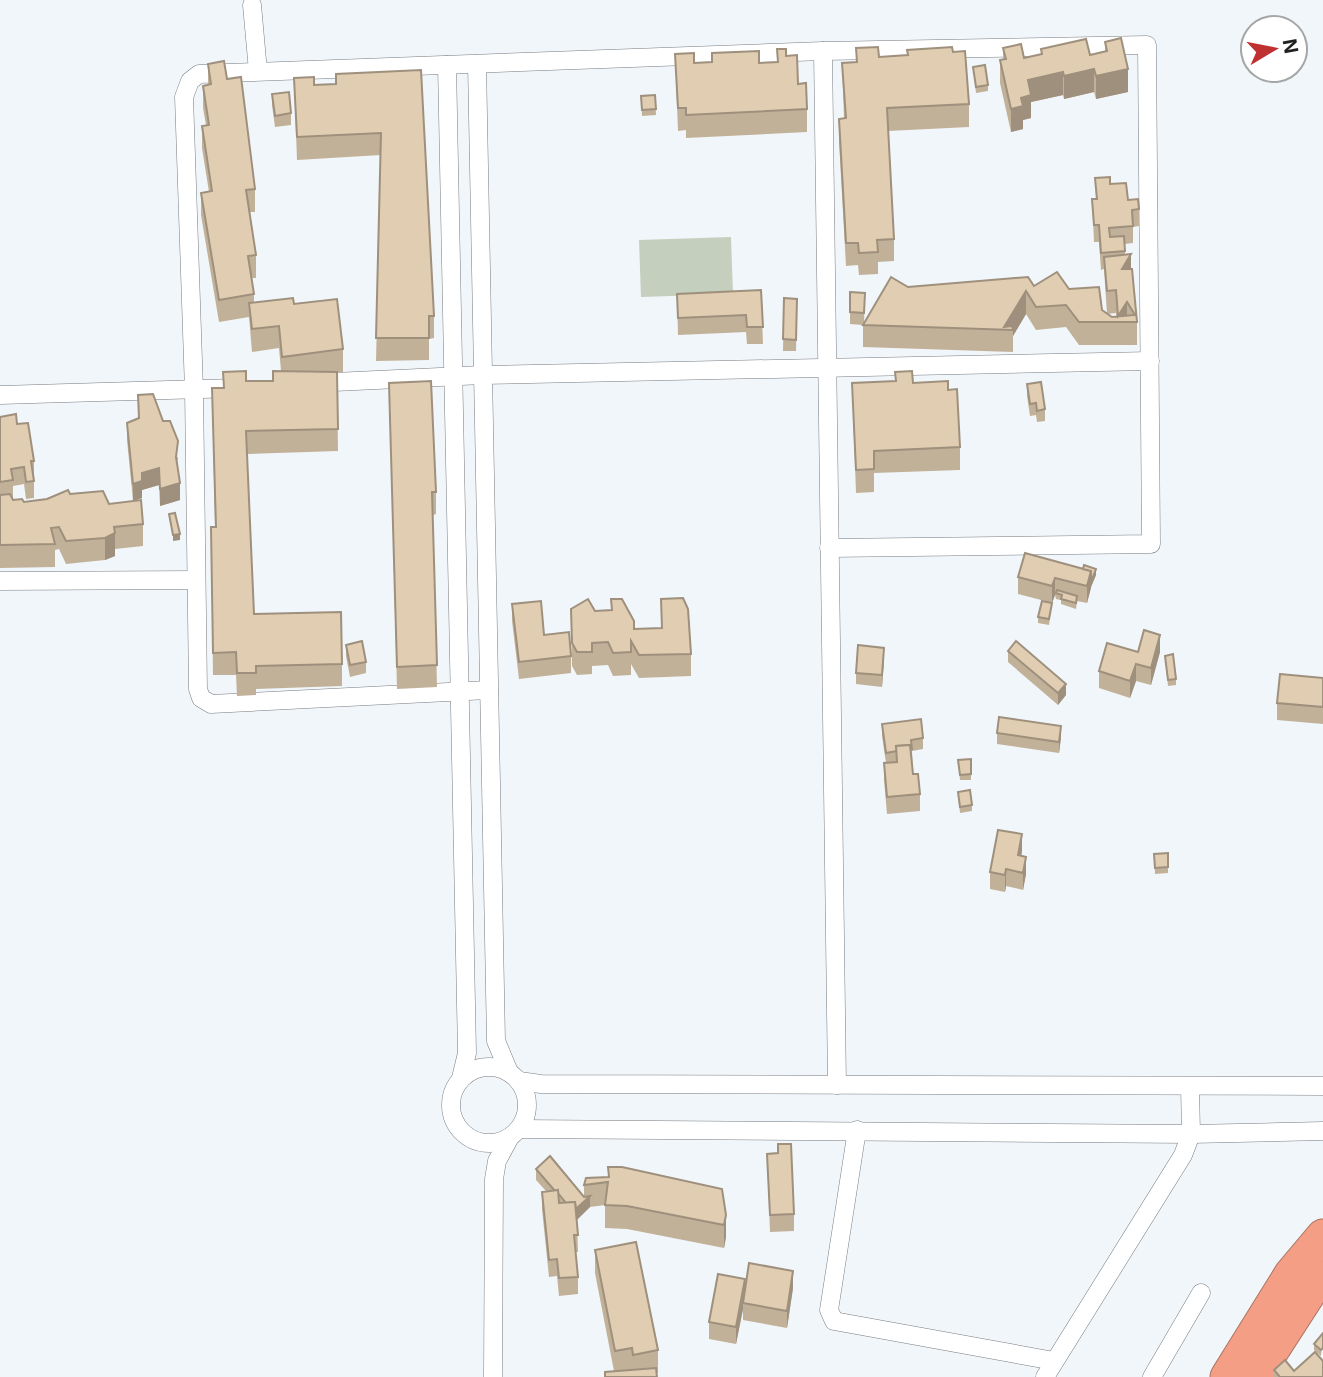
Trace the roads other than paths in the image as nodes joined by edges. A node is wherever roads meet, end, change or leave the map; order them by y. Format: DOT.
graph roads {
  1 [pos="252,5"];
  2 [pos="823,51"];
  3 [pos="477,64"];
  4 [pos="447,65"];
  5 [pos="258,71"];
  6 [pos="477,118"];
  7 [pos="449,119"];
  8 [pos="1150,361"];
  9 [pos="827,368"];
  10 [pos="482,375"];
  11 [pos="453,376"];
  12 [pos="290,384"];
  13 [pos="249,387"];
  14 [pos="194,390"];
  15 [pos="0,395"];
  16 [pos="829,548"];
  17 [pos="196,580"];
  18 [pos="0,581"];
  19 [pos="488,690"];
  20 [pos="460,691"];
  21 [pos="514,1077"];
  22 [pos="461,1079"];
  23 [pos="837,1085"];
  24 [pos="1191,1086"];
  25 [pos="1323,1086"];
  26 [pos="857,1130"];
  27 [pos="1323,1131"];
  28 [pos="515,1133"];
  29 [pos="1191,1133"];
  30 [pos="475,1141"];
  31 [pos="494,1179"];
  32 [pos="1323,1236"];
  33 [pos="1323,1278"];
  34 [pos="1201,1293"];
  35 [pos="1054,1361"];
  36 [pos="494,1377"];
  37 [pos="1045,1377"];
  38 [pos="1152,1377"];
  39 [pos="1227,1377"];
  40 [pos="1255,1377"];
  1 -- 5 [label="street"];
  2 -- 3 [label="street"];
  2 -- 8 [label="street"];
  2 -- 9 [label="street"];
  3 -- 4 [label="street"];
  3 -- 6 [label="street"];
  4 -- 5 [label="street"];
  4 -- 7 [label="street"];
  5 -- 14 [label="street"];
  6 -- 7 [label="street"];
  6 -- 10 [label="street"];
  7 -- 11 [label="street"];
  8 -- 9 [label="street"];
  8 -- 16 [label="street"];
  9 -- 10 [label="street"];
  9 -- 16 [label="street"];
  10 -- 11 [label="street"];
  10 -- 19 [label="street"];
  11 -- 12 [label="street"];
  11 -- 20 [label="street"];
  13 -- 14 [label="street"];
  14 -- 15 [label="street"];
  14 -- 17 [label="street"];
  16 -- 23 [label="street"];
  17 -- 18 [label="street"];
  17 -- 20 [label="street"];
  19 -- 20 [label="street"];
  19 -- 21 [label="street"];
  20 -- 22 [label="street"];
  21 -- 22 [label="street"];
  21 -- 23 [label="street"];
  21 -- 28 [label="street"];
  22 -- 30 [label="street"];
  23 -- 24 [label="street"];
  24 -- 25 [label="street"];
  24 -- 29 [label="street"];
  26 -- 28 [label="street"];
  26 -- 29 [label="street"];
  26 -- 35 [label="street"];
  27 -- 29 [label="street"];
  28 -- 30 [label="street"];
  28 -- 31 [label="street"];
  29 -- 35 [label="street"];
  30 -- 31 [label="street"];
  31 -- 36 [label="street"];
  32 -- 39 [label="highway"];
  33 -- 40 [label="highway"];
  34 -- 38 [label="street"];
  35 -- 37 [label="street"];
}
